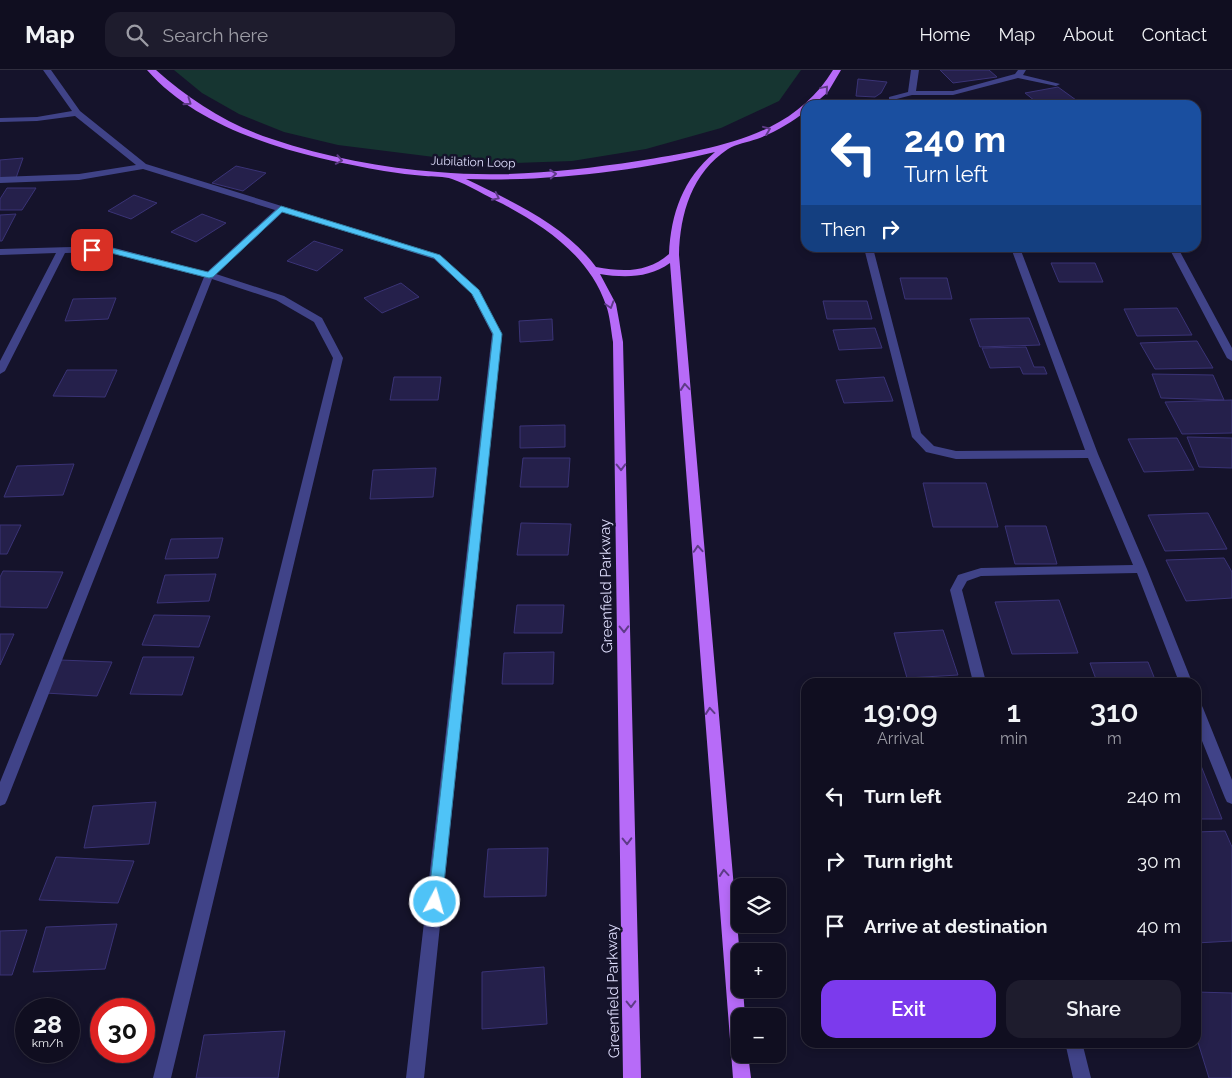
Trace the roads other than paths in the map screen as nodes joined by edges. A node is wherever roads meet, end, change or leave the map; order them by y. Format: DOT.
graph roads {
  1 [pos="47,70"];
  2 [pos="152,70"];
  3 [pos="836,70"];
  4 [pos="915,70"];
  5 [pos="1020,73"];
  6 [pos="1056,84"];
  7 [pos="912,93"];
  8 [pos="892,99"];
  9 [pos="814,100"];
  10 [pos="801,110"];
  11 [pos="77,113"];
  12 [pos="0,120"];
  13 [pos="725,147"];
  14 [pos="143,166"];
  15 [pos="452,176"];
  16 [pos="0,180"];
  17 [pos="281,209"];
  18 [pos="62,250"];
  19 [pos="0,252"];
  20 [pos="869,252"];
  21 [pos="1017,252"];
  22 [pos="1175,252"];
  23 [pos="674,255"];
  24 [pos="593,270"];
  25 [pos="209,275"];
  26 [pos="1232,358"];
  27 [pos="0,371"];
  28 [pos="1092,454"];
  29 [pos="1141,569"];
  30 [pos="979,678"];
  31 [pos="1184,678"];
  32 [pos="1201,720"];
  33 [pos="1232,798"];
  34 [pos="0,800"];
  35 [pos="1074,1048"];
  36 [pos="162,1078"];
  37 [pos="415,1078"];
  38 [pos="632,1078"];
  39 [pos="742,1078"];
  40 [pos="1082,1078"];
  1 -- 11 [label="street"];
  2 -- 15 [label="main road, Jubilation Loop, one-way"];
  9 -- 3 [label="main road, Jubilation Loop, one-way"];
  4 -- 7 [label="street"];
  5 -- 6 [label="street"];
  5 -- 7 [label="street"];
  7 -- 8 [label="street"];
  13 -- 10 [label="main road, Jubilation Loop, one-way"];
  11 -- 12 [label="street"];
  11 -- 14 [label="street"];
  15 -- 13 [label="main road, Jubilation Loop, one-way"];
  13 -- 23 [label="main road"];
  14 -- 16 [label="street"];
  14 -- 17 [label="street"];
  15 -- 24 [label="main road, Greenfield Parkway, one-way"];
  17 -- 25 [label="street"];
  17 -- 37 [label="street"];
  18 -- 19 [label="street"];
  18 -- 25 [label="street"];
  18 -- 27 [label="street"];
  20 -- 28 [label="street"];
  21 -- 28 [label="street"];
  22 -- 26 [label="street"];
  23 -- 24 [label="main road"];
  39 -- 23 [label="main road, one-way"];
  24 -- 38 [label="main road, Greenfield Parkway, one-way"];
  25 -- 34 [label="street"];
  25 -- 36 [label="street"];
  28 -- 29 [label="street"];
  29 -- 30 [label="street"];
  29 -- 31 [label="street"];
  32 -- 33 [label="street"];
  35 -- 40 [label="street"];
}
